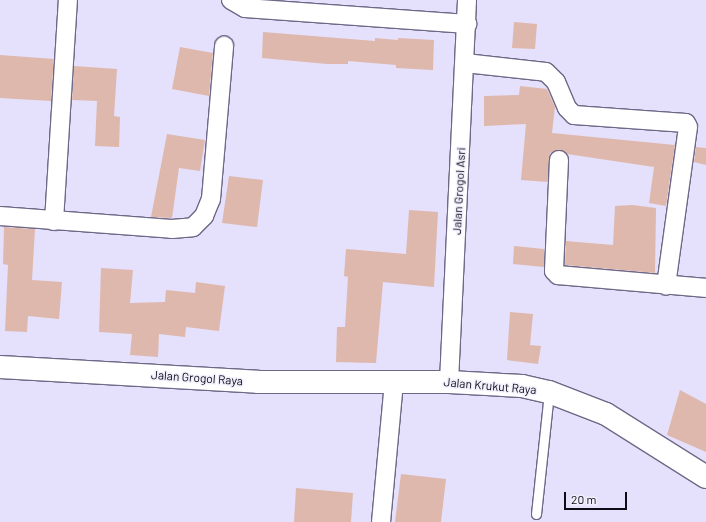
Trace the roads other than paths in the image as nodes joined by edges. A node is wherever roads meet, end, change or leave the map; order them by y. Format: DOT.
graph roads {
  1 [pos="68,0"];
  2 [pos="231,0"];
  3 [pos="467,0"];
  4 [pos="467,24"];
  5 [pos="224,46"];
  6 [pos="465,63"];
  7 [pos="559,160"];
  8 [pos="0,216"];
  9 [pos="54,221"];
  10 [pos="666,285"];
  11 [pos="706,288"];
  12 [pos="0,367"];
  13 [pos="394,382"];
  14 [pos="449,382"];
  15 [pos="549,392"];
  16 [pos="706,477"];
  17 [pos="536,514"];
  18 [pos="381,522"];
  1 -- 9 [label="street"];
  2 -- 4 [label="street"];
  3 -- 4 [label="street, Jalan Grogol Asri"];
  4 -- 6 [label="street, Jalan Grogol Asri"];
  5 -- 9 [label="street"];
  6 -- 10 [label="street"];
  6 -- 14 [label="street, Jalan Grogol Asri"];
  7 -- 10 [label="street"];
  8 -- 9 [label="street"];
  10 -- 11 [label="street"];
  12 -- 13 [label="street, Jalan Grogol Raya"];
  13 -- 14 [label="street, Jalan Krukut Raya"];
  13 -- 18 [label="street"];
  14 -- 15 [label="street, Jalan Krukut Raya"];
  15 -- 16 [label="street, Jalan Krukut Raya"];
  15 -- 17 [label="lane"];
}
